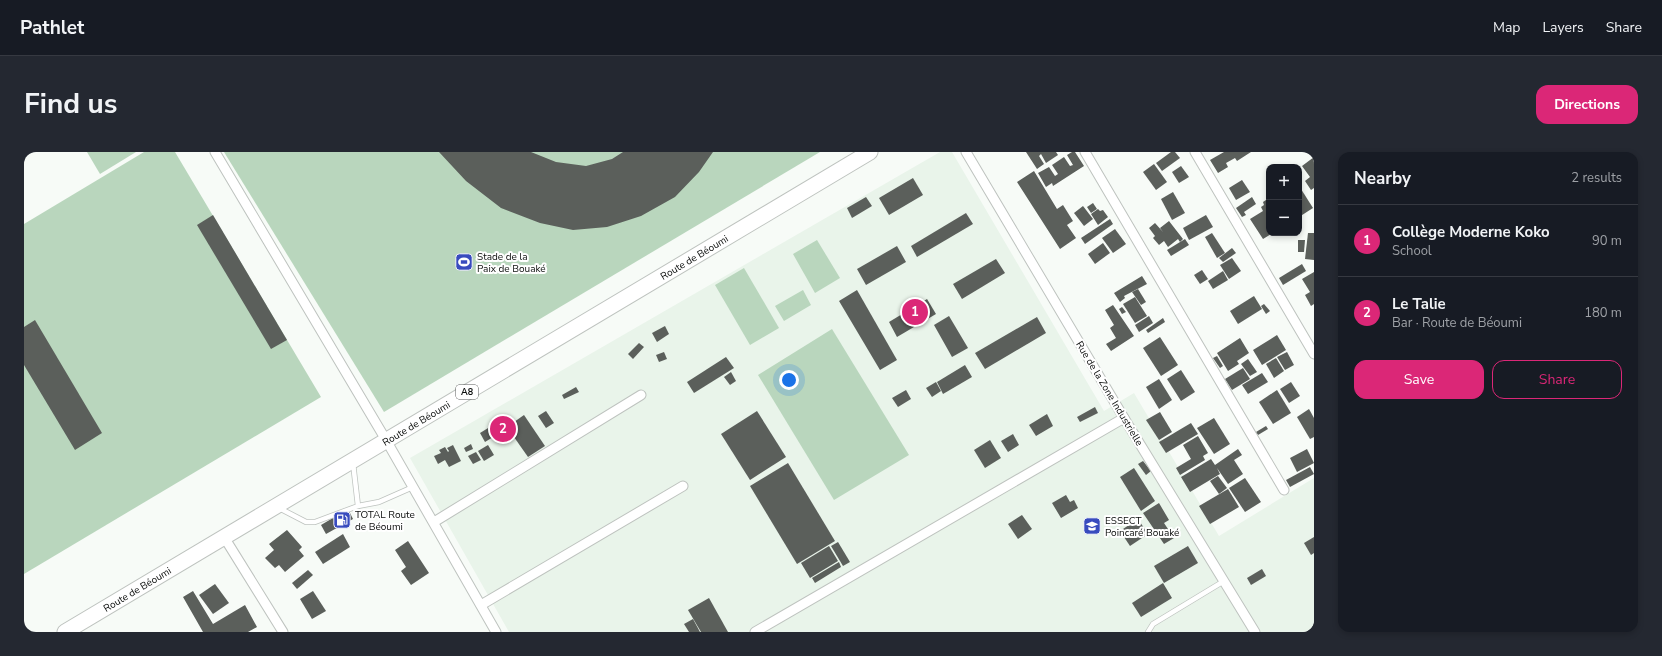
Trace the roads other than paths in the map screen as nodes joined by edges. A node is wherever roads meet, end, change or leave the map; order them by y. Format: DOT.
graph roads {
  1 [pos="215,152"];
  2 [pos="870,152"];
  3 [pos="966,152"];
  4 [pos="1085,152"];
  5 [pos="1194,152"];
  6 [pos="1314,354"];
  7 [pos="641,395"];
  8 [pos="1124,418"];
  9 [pos="386,440"];
  10 [pos="352,460"];
  11 [pos="683,486"];
  12 [pos="413,487"];
  13 [pos="1284,490"];
  14 [pos="276,506"];
  15 [pos="358,506"];
  16 [pos="434,522"];
  17 [pos="224,537"];
  18 [pos="1225,581"];
  19 [pos="481,605"];
  20 [pos="65,632"];
  21 [pos="282,632"];
  22 [pos="496,632"];
  23 [pos="755,632"];
  24 [pos="1148,632"];
  25 [pos="1255,632"];
  1 -- 9 [label="street"];
  2 -- 9 [label="main road, Route de Béoumi / A8"];
  3 -- 8 [label="street, Rue de la Zone Industrielle"];
  4 -- 13 [label="street"];
  5 -- 6 [label="street"];
  7 -- 16 [label="street"];
  8 -- 18 [label="street, Rue de la Zone Industrielle"];
  8 -- 23 [label="street"];
  9 -- 10 [label="main road, Route de Béoumi / A8"];
  9 -- 12 [label="street"];
  10 -- 14 [label="main road, Route de Béoumi / A8"];
  10 -- 15 [label="lane"];
  11 -- 19 [label="street"];
  12 -- 15 [label="lane"];
  12 -- 16 [label="street"];
  14 -- 15 [label="lane"];
  14 -- 17 [label="main road, Route de Béoumi / A8"];
  16 -- 19 [label="street"];
  17 -- 20 [label="main road, Route de Béoumi / A8"];
  17 -- 21 [label="street"];
  18 -- 24 [label="lane"];
  18 -- 25 [label="street, Rue de la Zone Industrielle"];
  19 -- 22 [label="street"];
}
